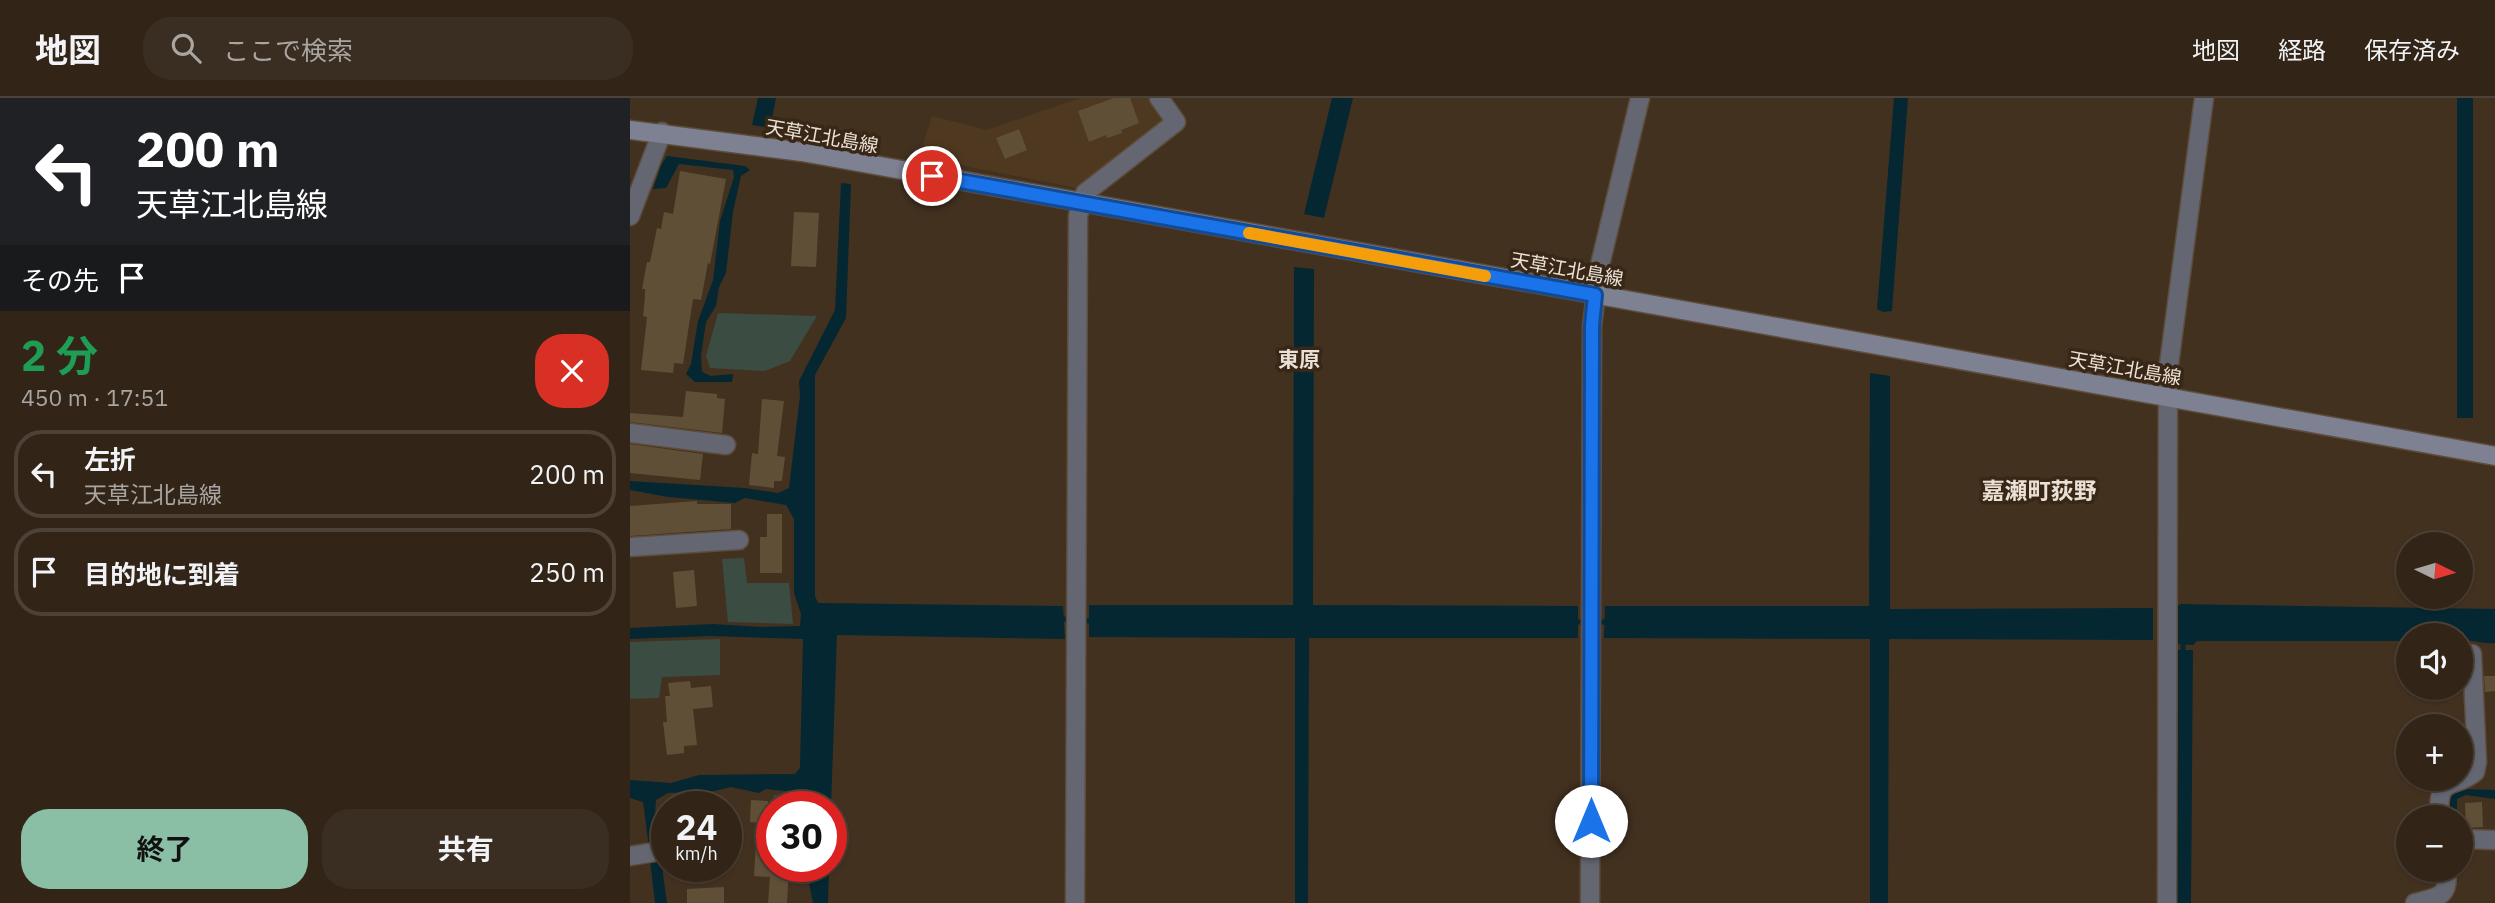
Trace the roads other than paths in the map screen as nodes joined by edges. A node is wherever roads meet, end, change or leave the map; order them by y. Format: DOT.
graph roads {
  1 [pos="1158,98"];
  2 [pos="1640,98"];
  3 [pos="2204,98"];
  4 [pos="630,130"];
  5 [pos="662,132"];
  6 [pos="1082,203"];
  7 [pos="630,216"];
  8 [pos="1595,295"];
  9 [pos="2167,397"];
  10 [pos="630,433"];
  11 [pos="726,444"];
  12 [pos="2495,456"];
  13 [pos="739,540"];
  14 [pos="630,547"];
  15 [pos="2473,676"];
  16 [pos="2440,805"];
  17 [pos="2473,839"];
  18 [pos="2495,840"];
  19 [pos="651,853"];
  20 [pos="630,856"];
  21 [pos="2452,898"];
  22 [pos="1075,903"];
  23 [pos="1590,903"];
  24 [pos="2166,903"];
  25 [pos="2415,903"];
  1 -- 6 [label="street"];
  2 -- 8 [label="street"];
  3 -- 9 [label="street"];
  4 -- 5 [label="street, 天草江北島線"];
  5 -- 6 [label="street, 天草江北島線"];
  5 -- 7 [label="street"];
  6 -- 8 [label="street, 天草江北島線"];
  6 -- 22 [label="street"];
  8 -- 9 [label="street, 天草江北島線"];
  8 -- 23 [label="street"];
  9 -- 12 [label="street, 天草江北島線"];
  9 -- 24 [label="street"];
  10 -- 11 [label="street"];
  13 -- 14 [label="street"];
  15 -- 16 [label="street"];
  17 -- 18 [label="street"];
  19 -- 20 [label="street"];
  21 -- 25 [label="street"];
}
